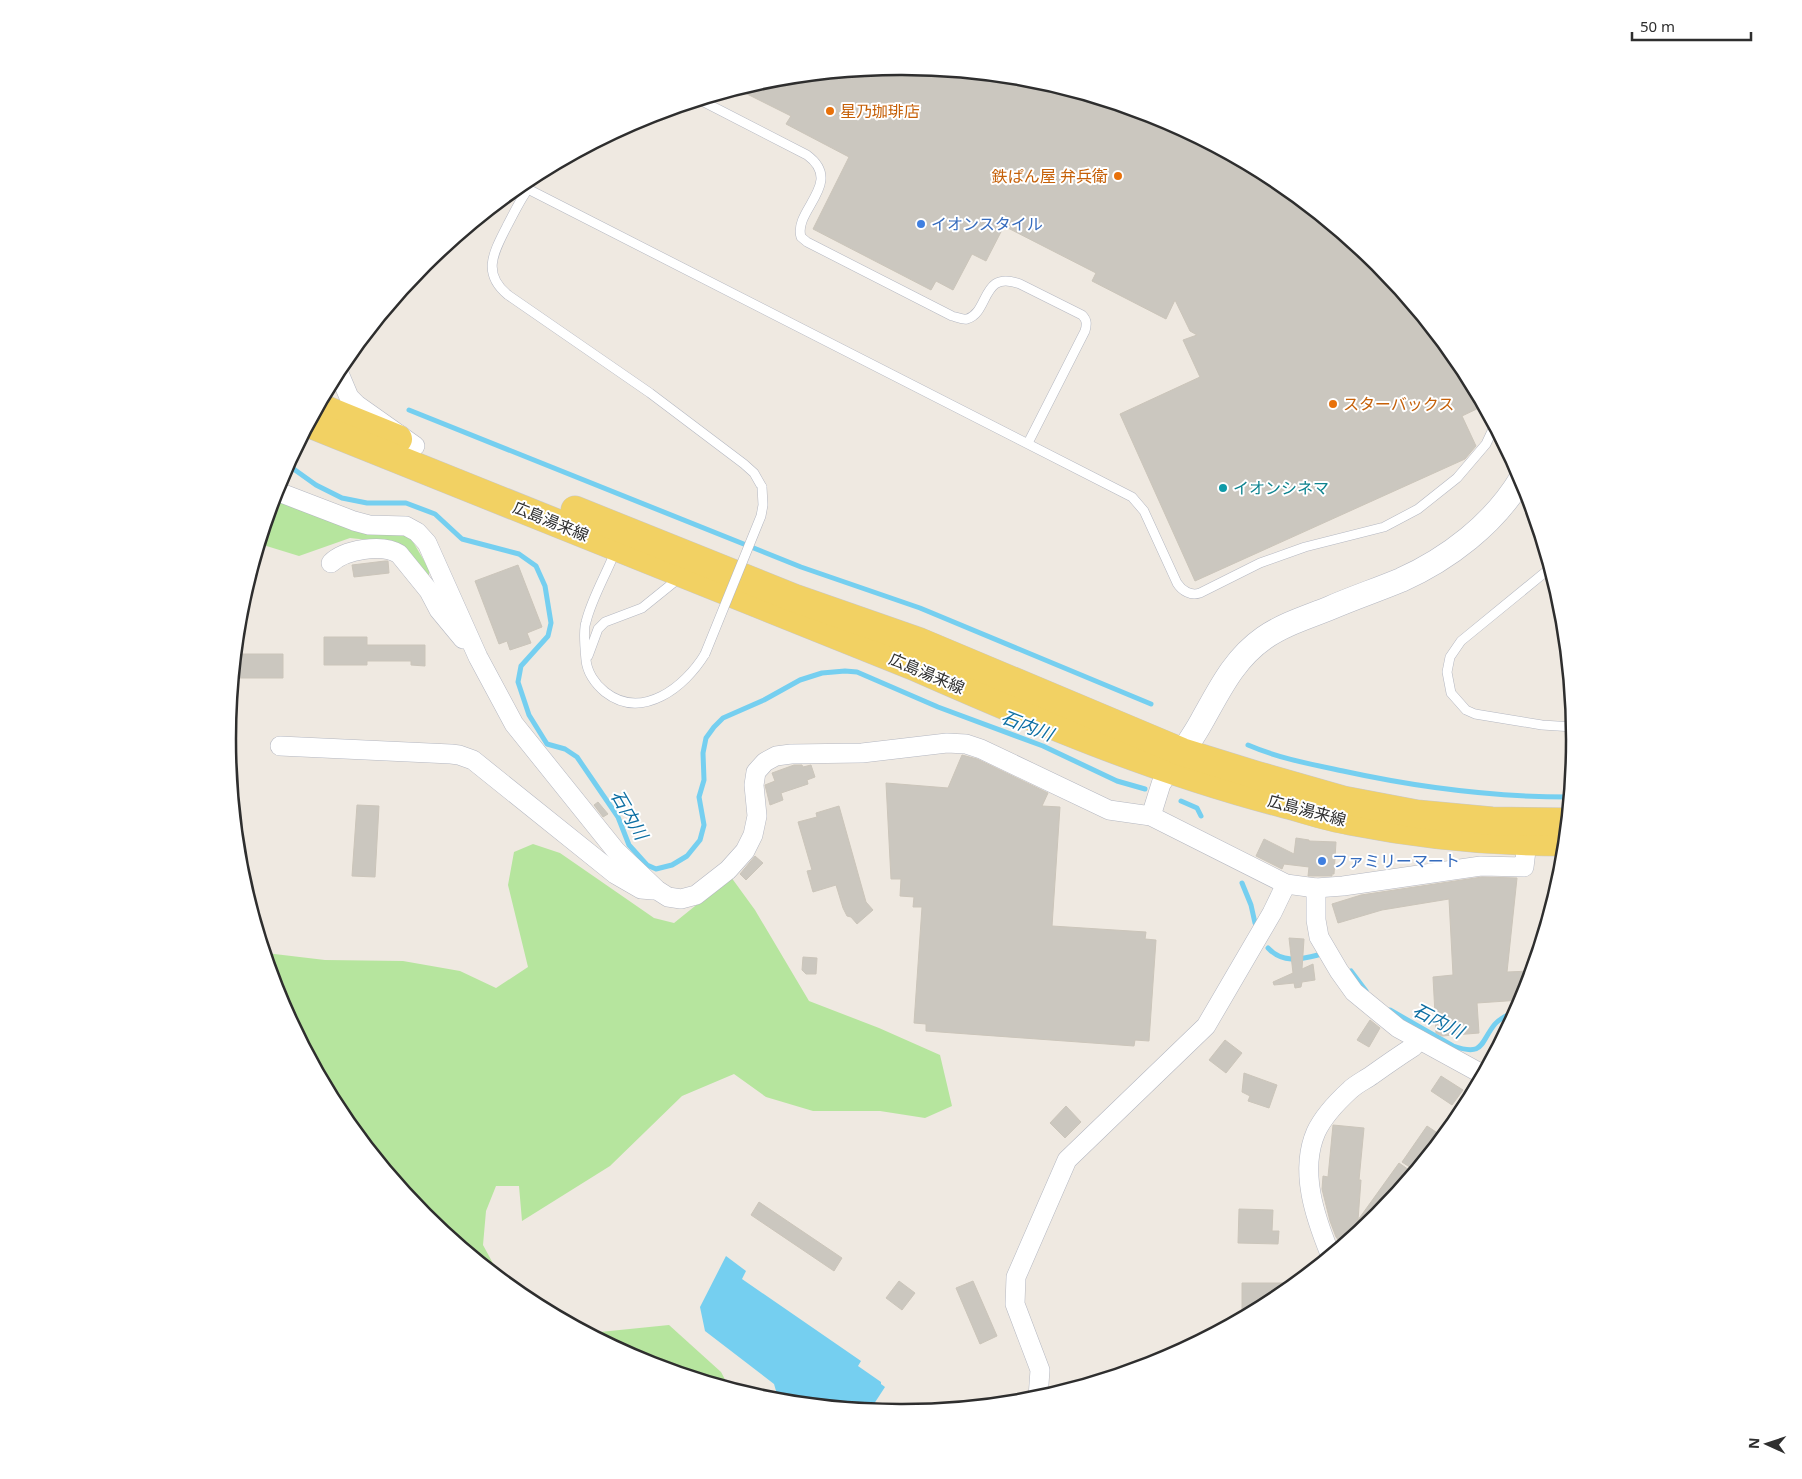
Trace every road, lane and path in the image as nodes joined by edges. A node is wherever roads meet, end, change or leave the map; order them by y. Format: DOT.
graph roads {
  1 [pos="708,104"];
  2 [pos="529,189"];
  3 [pos="523,193"];
  4 [pos="342,380"];
  5 [pos="325,409"];
  6 [pos="316,426"];
  7 [pos="1491,434"];
  8 [pos="1028,443"];
  9 [pos="415,446"];
  10 [pos="1516,488"];
  11 [pos="284,494"];
  12 [pos="569,528"];
  13 [pos="612,559"];
  14 [pos="331,563"];
  15 [pos="1544,573"];
  16 [pos="673,583"];
  17 [pos="856,644"];
  18 [pos="478,657"];
  19 [pos="586,661"];
  20 [pos="1565,727"];
  21 [pos="280,746"];
  22 [pos="1176,761"];
  23 [pos="1151,816"];
  24 [pos="1560,822"];
  25 [pos="1527,842"];
  26 [pos="1557,842"];
  27 [pos="1286,884"];
  28 [pos="1316,888"];
  29 [pos="657,890"];
  30 [pos="1419,1040"];
  31 [pos="1477,1071"];
  32 [pos="1328,1249"];
  33 [pos="1039,1389"];
  1 -- 8 [label="lane"];
  2 -- 8 [label="lane"];
  3 -- 19 [label="lane, bridge"];
  4 -- 9 [label="street"];
  5 -- 9 [label="main road, 広島湯来線"];
  6 -- 12 [label="main road, 広島湯来線"];
  7 -- 8 [label="lane"];
  9 -- 22 [label="main road, 広島湯来線"];
  10 -- 22 [label="street"];
  11 -- 18 [label="street"];
  12 -- 13 [label="main road"];
  12 -- 17 [label="main road, 広島湯来線"];
  13 -- 16 [label="main road"];
  13 -- 19 [label="lane"];
  14 -- 18 [label="street"];
  15 -- 20 [label="lane"];
  16 -- 17 [label="main road"];
  16 -- 19 [label="lane"];
  17 -- 22 [label="main road, 広島湯来線"];
  18 -- 29 [label="street"];
  21 -- 29 [label="street"];
  22 -- 23 [label="street"];
  22 -- 24 [label="main road, 広島湯来線"];
  22 -- 25 [label="main road, 広島湯来線"];
  23 -- 27 [label="street"];
  23 -- 29 [label="street"];
  25 -- 26 [label="main road, 広島湯来線"];
  25 -- 28 [label="street"];
  27 -- 28 [label="street"];
  27 -- 33 [label="street"];
  28 -- 30 [label="street"];
  30 -- 31 [label="street"];
  30 -- 32 [label="street"];
}
